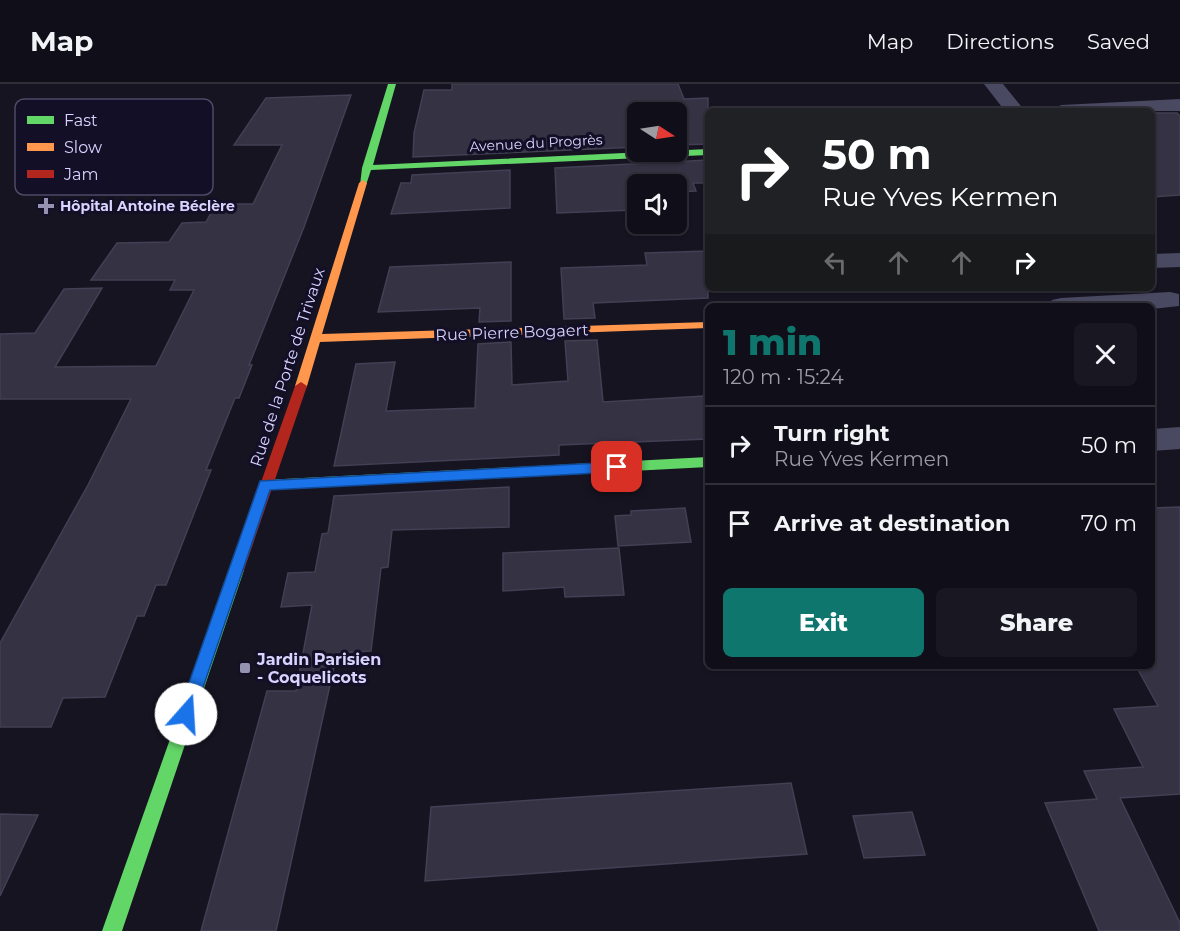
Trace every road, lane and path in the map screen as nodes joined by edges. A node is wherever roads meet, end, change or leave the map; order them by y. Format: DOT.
graph roads {
  1 [pos="392,84"];
  2 [pos="993,84"];
  3 [pos="1180,105"];
  4 [pos="1013,108"];
  5 [pos="1121,108"];
  6 [pos="705,152"];
  7 [pos="366,168"];
  8 [pos="1180,260"];
  9 [pos="1155,261"];
  10 [pos="1155,282"];
  11 [pos="1155,306"];
  12 [pos="1175,306"];
  13 [pos="705,325"];
  14 [pos="317,338"];
  15 [pos="1180,438"];
  16 [pos="1155,440"];
  17 [pos="705,462"];
  18 [pos="265,485"];
  19 [pos="112,931"];
  1 -- 7 [label="street, Rue de la Porte de Trivaux"];
  2 -- 4 [label="street"];
  3 -- 5 [label="street"];
  6 -- 7 [label="street, Avenue du Progrès"];
  7 -- 14 [label="street, Rue de la Porte de Trivaux"];
  8 -- 9 [label="street"];
  10 -- 12 [label="street"];
  11 -- 12 [label="street"];
  13 -- 14 [label="street, Rue Pierre Bogaert"];
  14 -- 18 [label="street, Rue de la Porte de Trivaux"];
  15 -- 16 [label="street"];
  17 -- 18 [label="street"];
  18 -- 19 [label="street, Rue de la Porte de Trivaux"];
}
